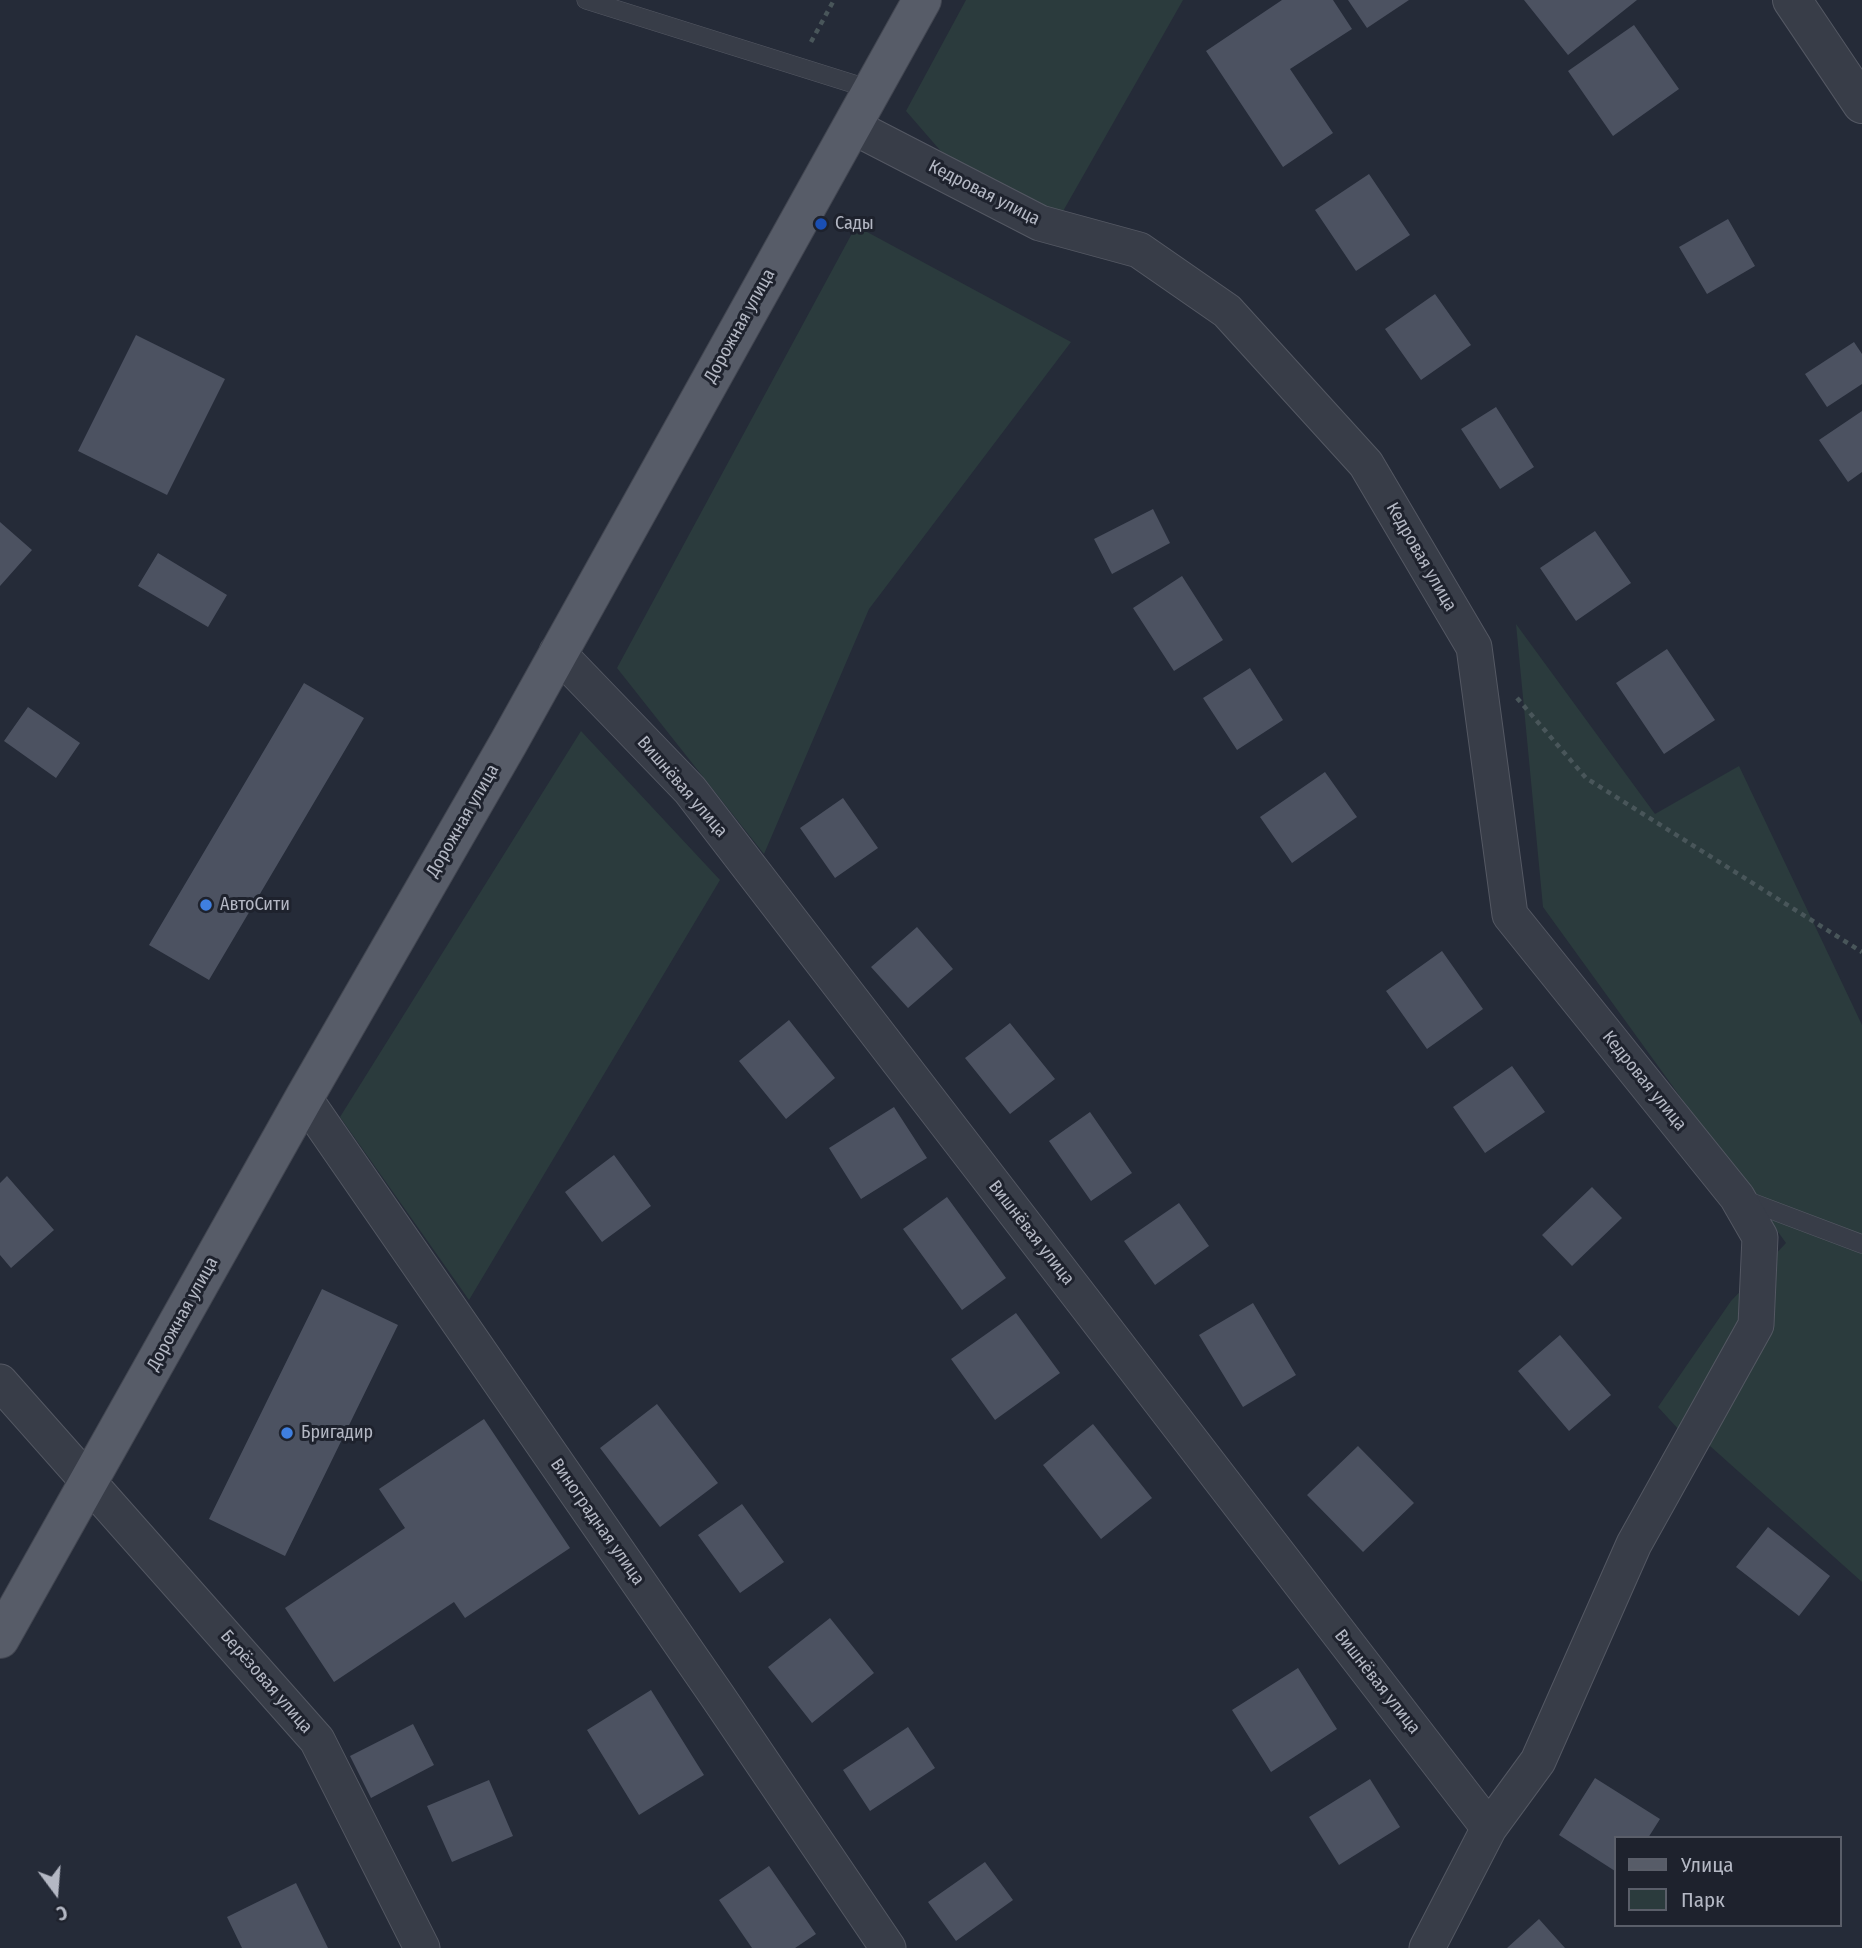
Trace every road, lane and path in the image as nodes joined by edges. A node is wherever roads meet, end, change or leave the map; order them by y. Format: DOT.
graph roads {
  1 [pos="586,0"];
  2 [pos="834,0"];
  3 [pos="922,0"];
  4 [pos="1792,0"];
  5 [pos="798,67"];
  6 [pos="873,90"];
  7 [pos="1862,104"];
  8 [pos="852,126"];
  9 [pos="557,652"];
  10 [pos="1517,698"];
  11 [pos="1862,952"];
  12 [pos="304,1098"];
  13 [pos="1737,1197"];
  14 [pos="1862,1244"];
  15 [pos="0,1382"];
  16 [pos="89,1481"];
  17 [pos="0,1639"];
  18 [pos="1489,1828"];
  19 [pos="422,1948"];
  20 [pos="888,1948"];
  21 [pos="1427,1948"];
  1 -- 5 [label="lane"];
  2 -- 5 [label="path"];
  3 -- 6 [label="main road, Дорожная улица"];
  4 -- 7 [label="street"];
  5 -- 6 [label="lane"];
  6 -- 8 [label="main road, Дорожная улица"];
  8 -- 9 [label="main road, Дорожная улица"];
  8 -- 13 [label="street, Кедровая улица"];
  9 -- 12 [label="main road, Дорожная улица"];
  9 -- 18 [label="street, Вишнёвая улица"];
  10 -- 11 [label="path"];
  12 -- 16 [label="main road, Дорожная улица"];
  12 -- 20 [label="street, Виноградная улица"];
  13 -- 14 [label="lane"];
  13 -- 18 [label="street, Кедровая улица"];
  15 -- 16 [label="street, Берёзовая улица"];
  16 -- 17 [label="main road, Дорожная улица"];
  16 -- 19 [label="street, Берёзовая улица"];
  18 -- 21 [label="street, Кедровая улица"];
}
